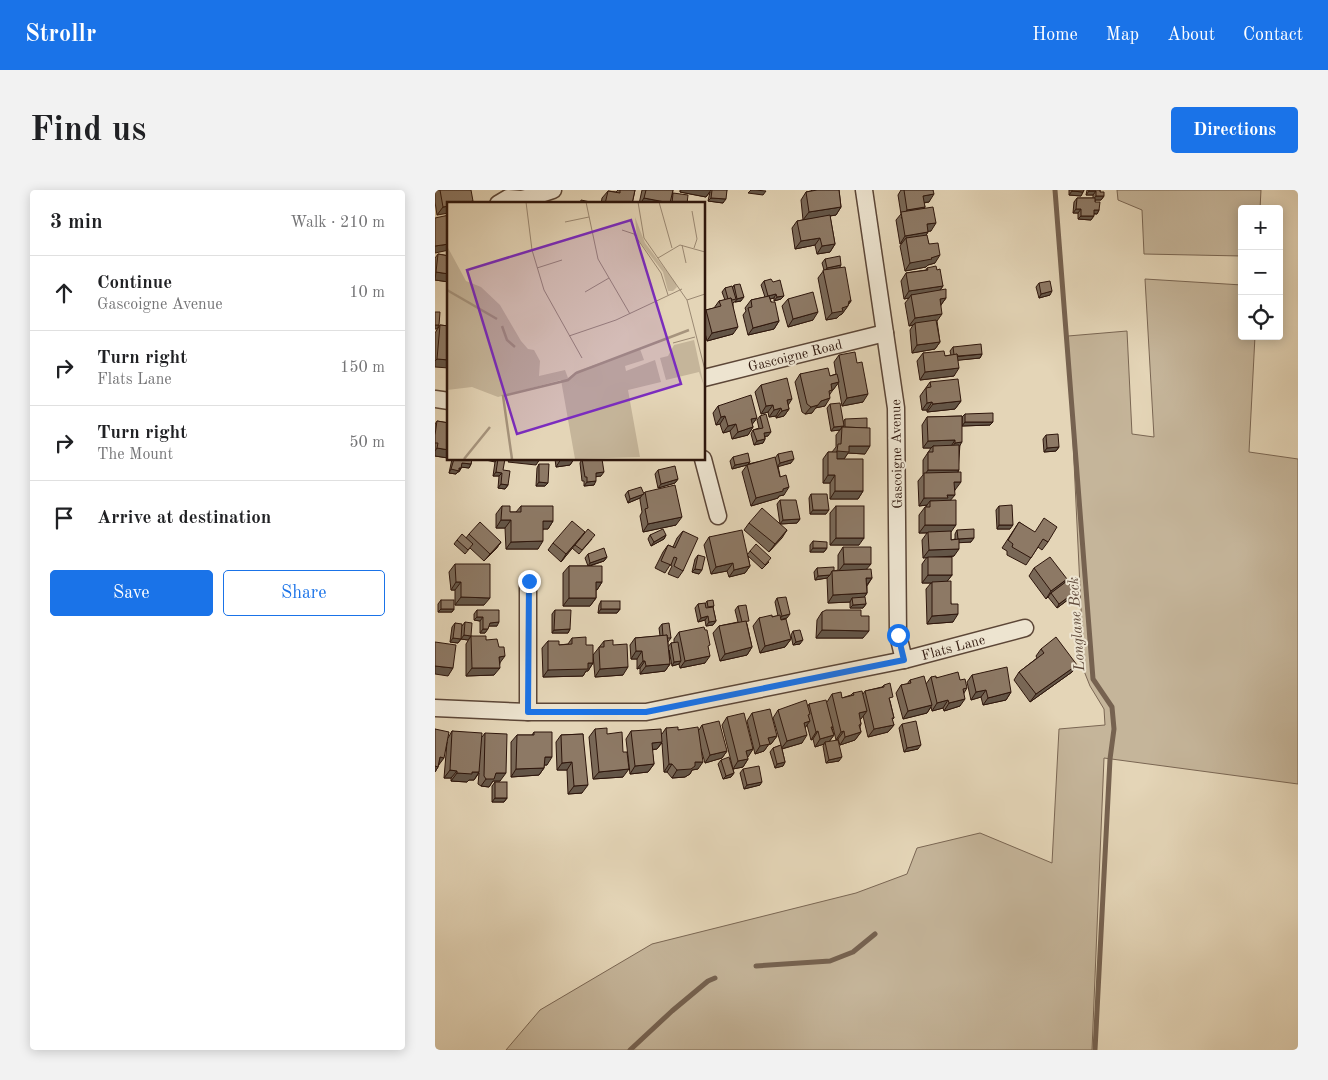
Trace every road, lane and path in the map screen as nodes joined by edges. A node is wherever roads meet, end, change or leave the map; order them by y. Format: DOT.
graph roads {
  1 [pos="553,190"];
  2 [pos="863,190"];
  3 [pos="503,201"];
  4 [pos="885,333"];
  5 [pos="705,378"];
  6 [pos="703,460"];
  7 [pos="718,516"];
  8 [pos="529,581"];
  9 [pos="1025,628"];
  10 [pos="904,660"];
  11 [pos="435,708"];
  12 [pos="528,712"];
  1 -- 3 [label="street"];
  2 -- 4 [label="street, Gascoigne Avenue"];
  4 -- 5 [label="street, Gascoigne Road"];
  4 -- 10 [label="street, Gascoigne Avenue"];
  6 -- 7 [label="street"];
  8 -- 12 [label="street"];
  9 -- 10 [label="street, Flats Lane"];
  10 -- 12 [label="street, Flats Lane"];
  11 -- 12 [label="street, Flats Lane"];
}
